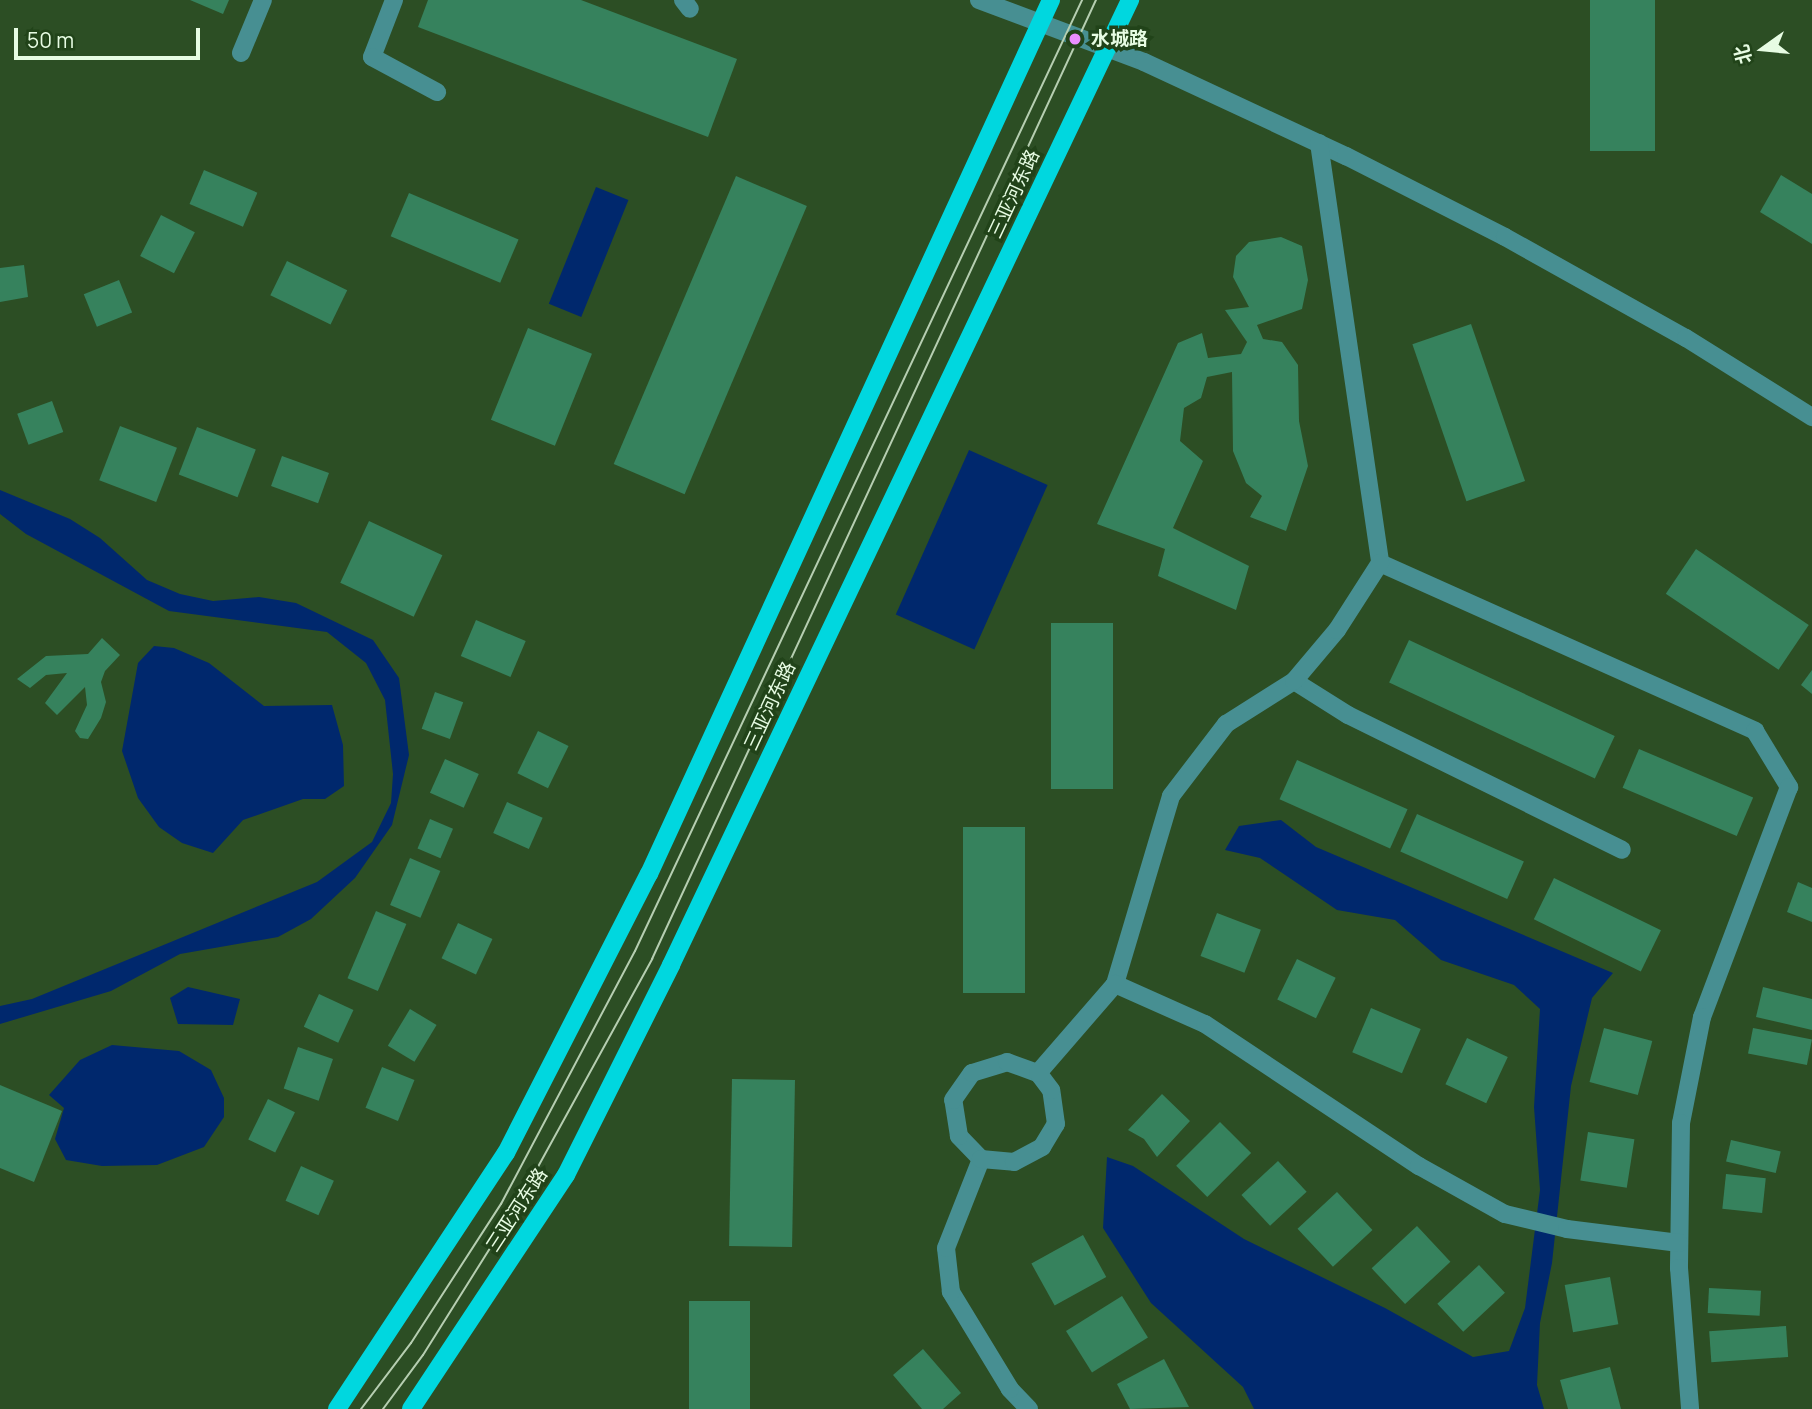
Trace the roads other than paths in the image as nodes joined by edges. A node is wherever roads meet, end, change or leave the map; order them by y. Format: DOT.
graph roads {
  1 [pos="263,0"];
  2 [pos="394,0"];
  3 [pos="979,0"];
  4 [pos="1051,0"];
  5 [pos="1130,0"];
  6 [pos="1040,21"];
  7 [pos="1107,47"];
  8 [pos="242,53"];
  9 [pos="437,92"];
  10 [pos="1319,144"];
  11 [pos="1812,417"];
  12 [pos="1380,564"];
  13 [pos="1294,681"];
  14 [pos="1622,850"];
  15 [pos="1115,984"];
  16 [pos="1038,1073"];
  17 [pos="981,1159"];
  18 [pos="1679,1243"];
  19 [pos="337,1409"];
  20 [pos="411,1409"];
  21 [pos="1029,1409"];
  22 [pos="1690,1409"];
  1 -- 8 [label="street"];
  2 -- 9 [label="street"];
  3 -- 6 [label="street"];
  4 -- 6 [label="main road, 三亚河东路"];
  5 -- 7 [label="main road, 三亚河东路"];
  6 -- 7 [label="street"];
  6 -- 19 [label="main road, 三亚河东路"];
  7 -- 10 [label="street"];
  7 -- 20 [label="main road, 三亚河东路"];
  10 -- 11 [label="street"];
  10 -- 12 [label="street"];
  12 -- 13 [label="street"];
  12 -- 18 [label="street"];
  13 -- 14 [label="street"];
  13 -- 15 [label="street"];
  15 -- 16 [label="street"];
  15 -- 18 [label="street"];
  16 -- 17 [label="street"];
  16 -- 17 [label="street"];
  17 -- 21 [label="street"];
  18 -- 22 [label="street"];
}
